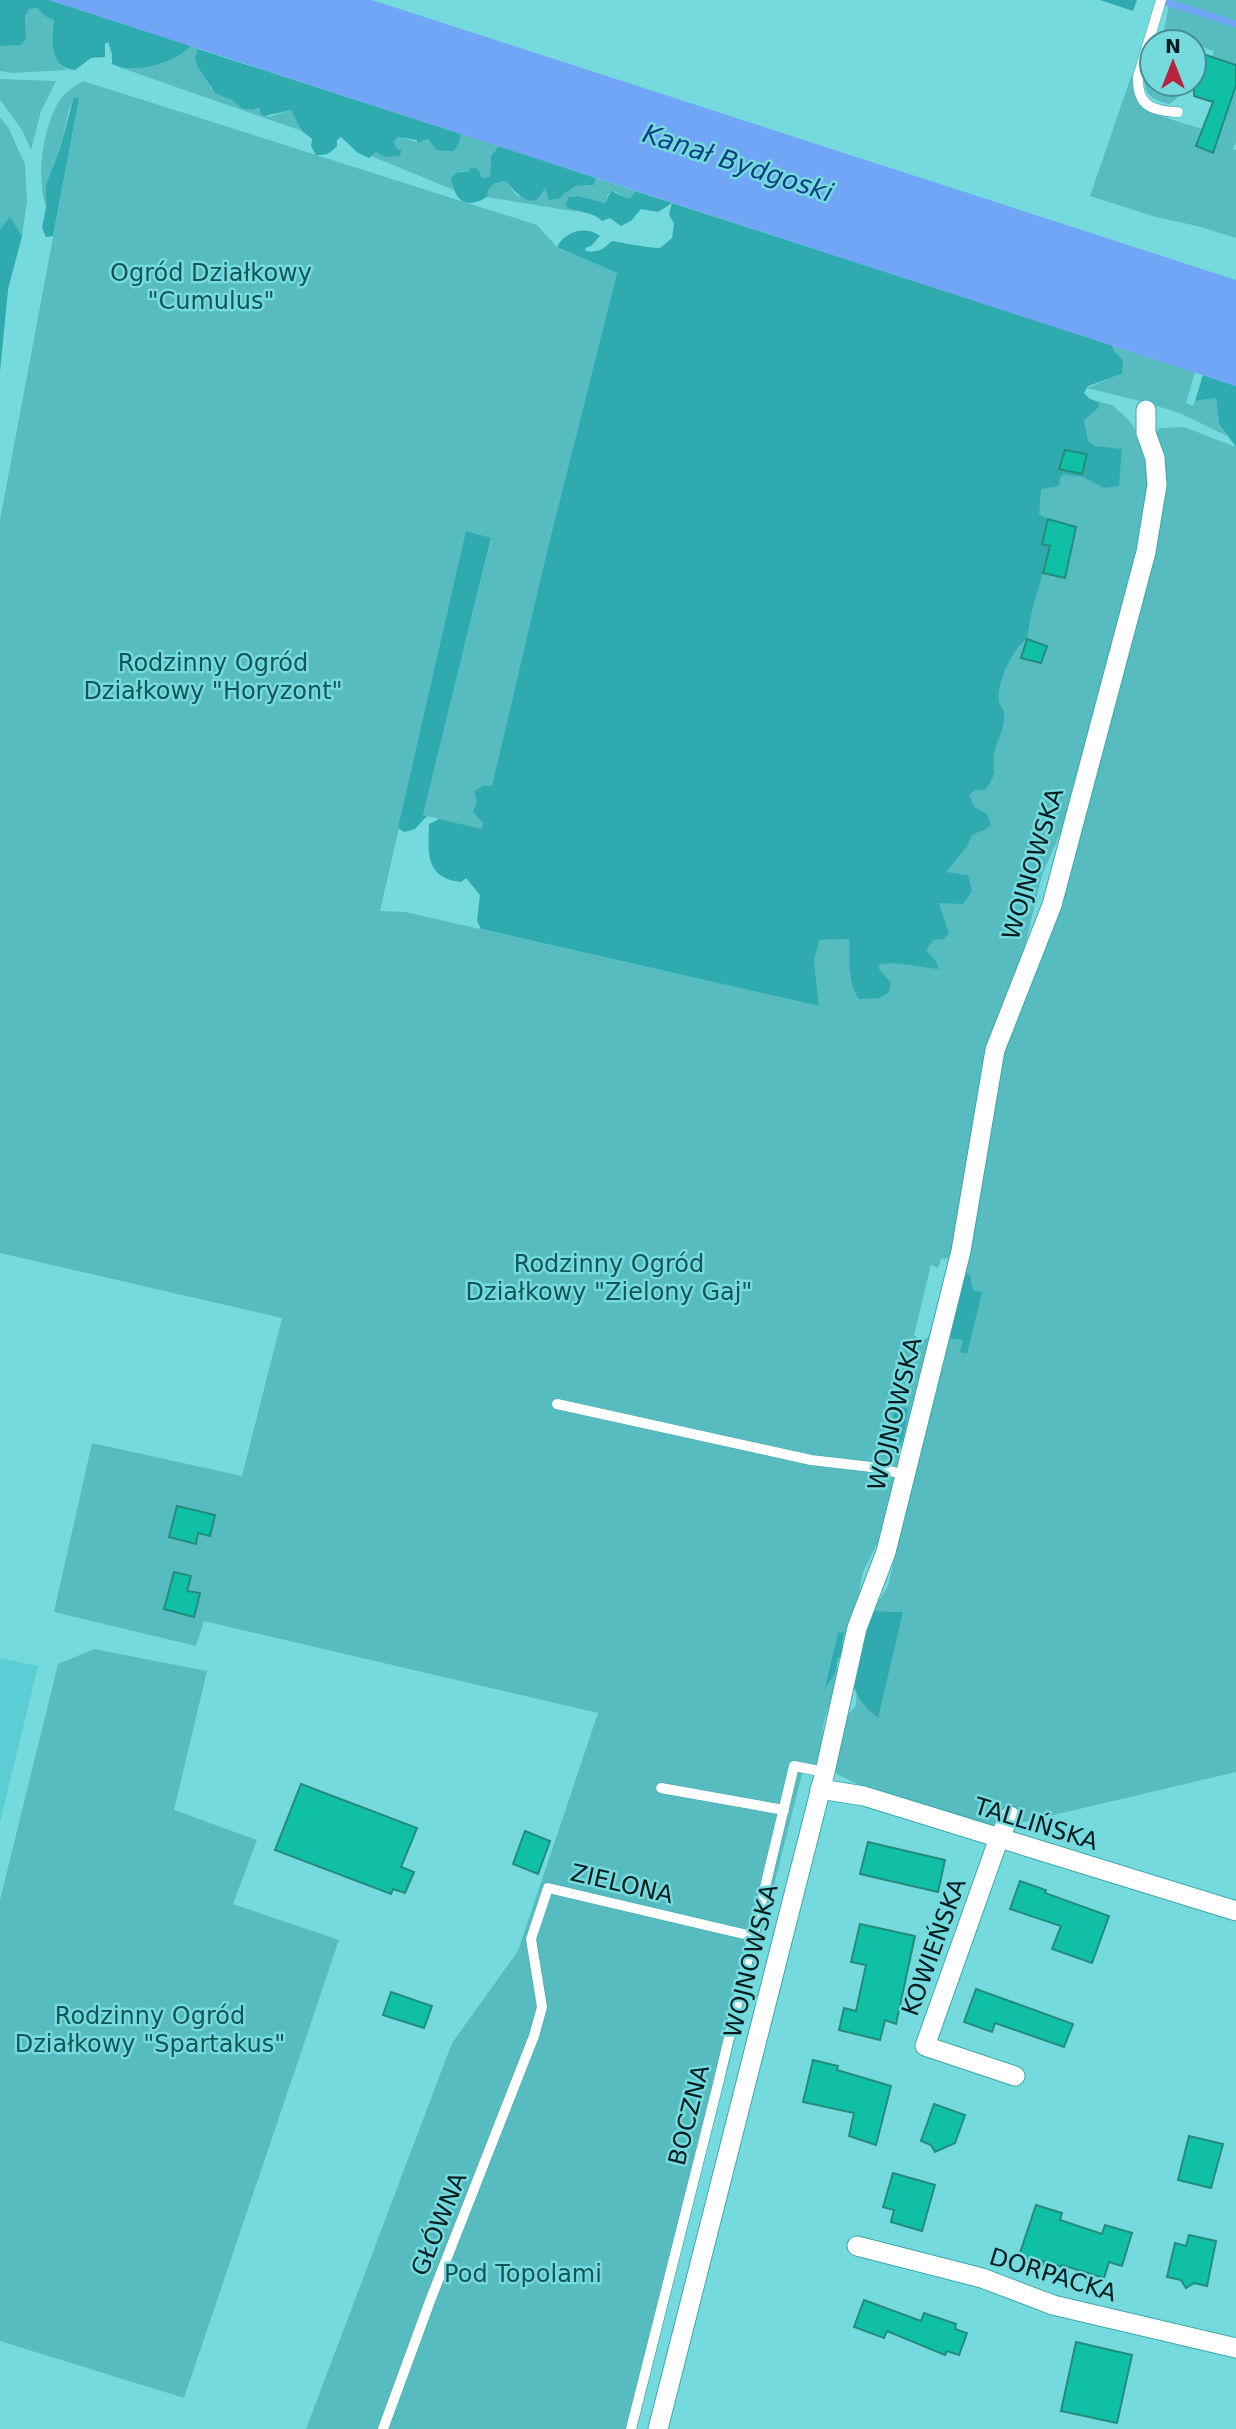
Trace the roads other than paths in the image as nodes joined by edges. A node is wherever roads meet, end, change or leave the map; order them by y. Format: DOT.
graph roads {
  1 [pos="1161,0"];
  2 [pos="1178,112"];
  3 [pos="1146,410"];
  4 [pos="557,1404"];
  5 [pos="904,1475"];
  6 [pos="822,1781"];
  7 [pos="661,1788"];
  8 [pos="785,1810"];
  9 [pos="1010,1816"];
  10 [pos="999,1838"];
  11 [pos="1236,1911"];
  12 [pos="752,1936"];
  13 [pos="534,2036"];
  14 [pos="1015,2076"];
  15 [pos="857,2246"];
  16 [pos="1236,2348"];
  17 [pos="383,2429"];
  18 [pos="631,2429"];
  19 [pos="658,2429"];
  1 -- 2 [label="lane"];
  3 -- 5 [label="street, WOJNOWSKA"];
  4 -- 5 [label="lane"];
  5 -- 6 [label="street, WOJNOWSKA"];
  6 -- 8 [label="lane, BOCZNA"];
  6 -- 10 [label="street, TALLIŃSKA"];
  6 -- 19 [label="street, WOJNOWSKA"];
  7 -- 8 [label="lane"];
  8 -- 12 [label="lane, BOCZNA"];
  9 -- 10 [label="street, KOWIEŃSKA"];
  10 -- 11 [label="street, TALLIŃSKA"];
  10 -- 14 [label="street, KOWIEŃSKA"];
  12 -- 13 [label="lane, ZIELONA"];
  12 -- 18 [label="lane, BOCZNA"];
  13 -- 17 [label="lane, GŁÓWNA"];
  15 -- 16 [label="street, DORPACKA"];
}
